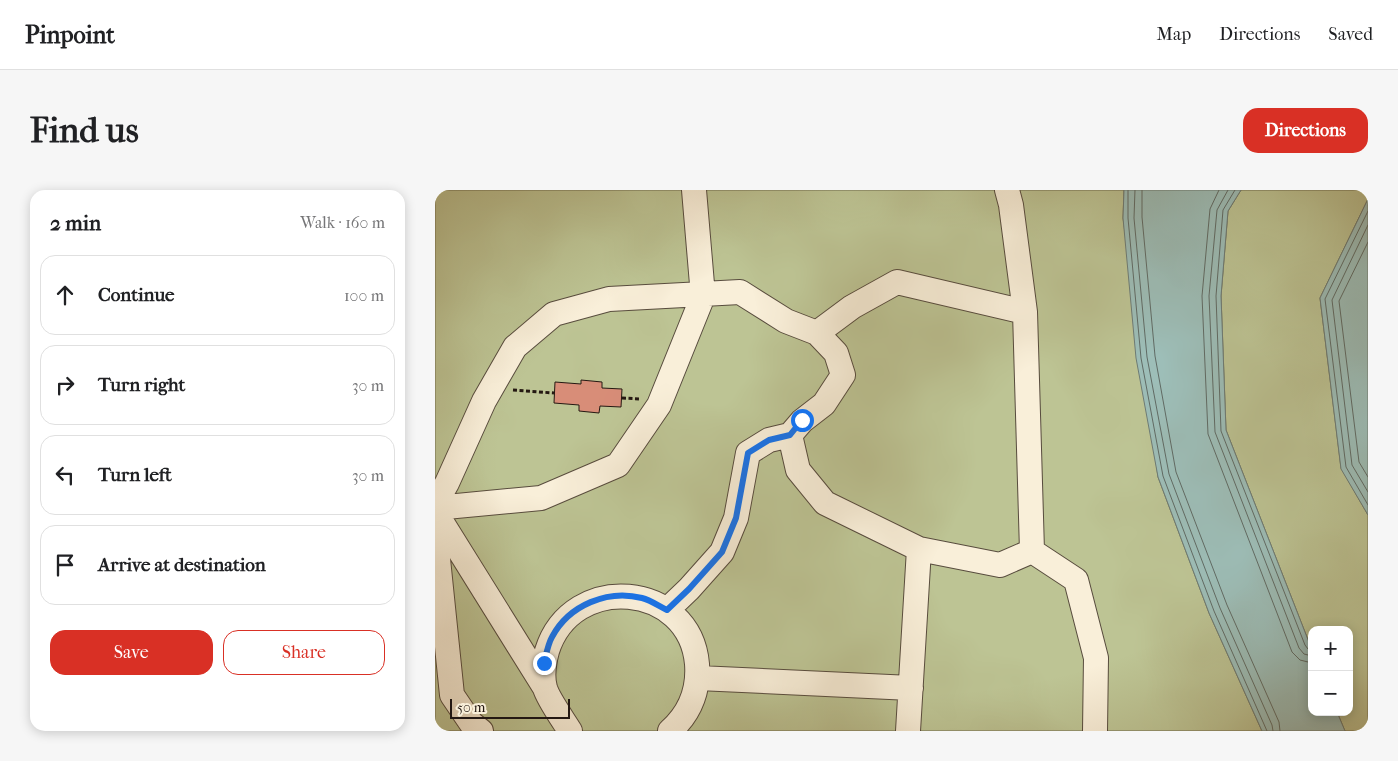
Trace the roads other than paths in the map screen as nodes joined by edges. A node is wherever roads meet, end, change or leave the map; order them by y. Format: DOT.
graph roads {
  1 [pos="694,190"];
  2 [pos="1007,190"];
  3 [pos="703,296"];
  4 [pos="1025,312"];
  5 [pos="817,333"];
  6 [pos="790,435"];
  7 [pos="435,506"];
  8 [pos="435,512"];
  9 [pos="435,530"];
  10 [pos="919,549"];
  11 [pos="1032,551"];
  12 [pos="667,610"];
  13 [pos="698,678"];
  14 [pos="911,688"];
  15 [pos="545,689"];
  16 [pos="481,731"];
  17 [pos="570,731"];
  18 [pos="670,731"];
  19 [pos="908,731"];
  20 [pos="1095,731"];
  1 -- 3 [label="lane"];
  2 -- 4 [label="lane"];
  3 -- 5 [label="lane"];
  3 -- 7 [label="lane"];
  3 -- 7 [label="lane"];
  4 -- 5 [label="lane"];
  4 -- 11 [label="lane"];
  5 -- 6 [label="lane"];
  6 -- 10 [label="lane"];
  6 -- 12 [label="lane"];
  8 -- 15 [label="lane"];
  9 -- 16 [label="lane"];
  10 -- 11 [label="lane"];
  10 -- 14 [label="lane"];
  11 -- 20 [label="lane"];
  12 -- 13 [label="lane"];
  12 -- 15 [label="lane"];
  13 -- 14 [label="lane"];
  13 -- 18 [label="lane"];
  14 -- 19 [label="lane"];
  15 -- 17 [label="lane"];
}
